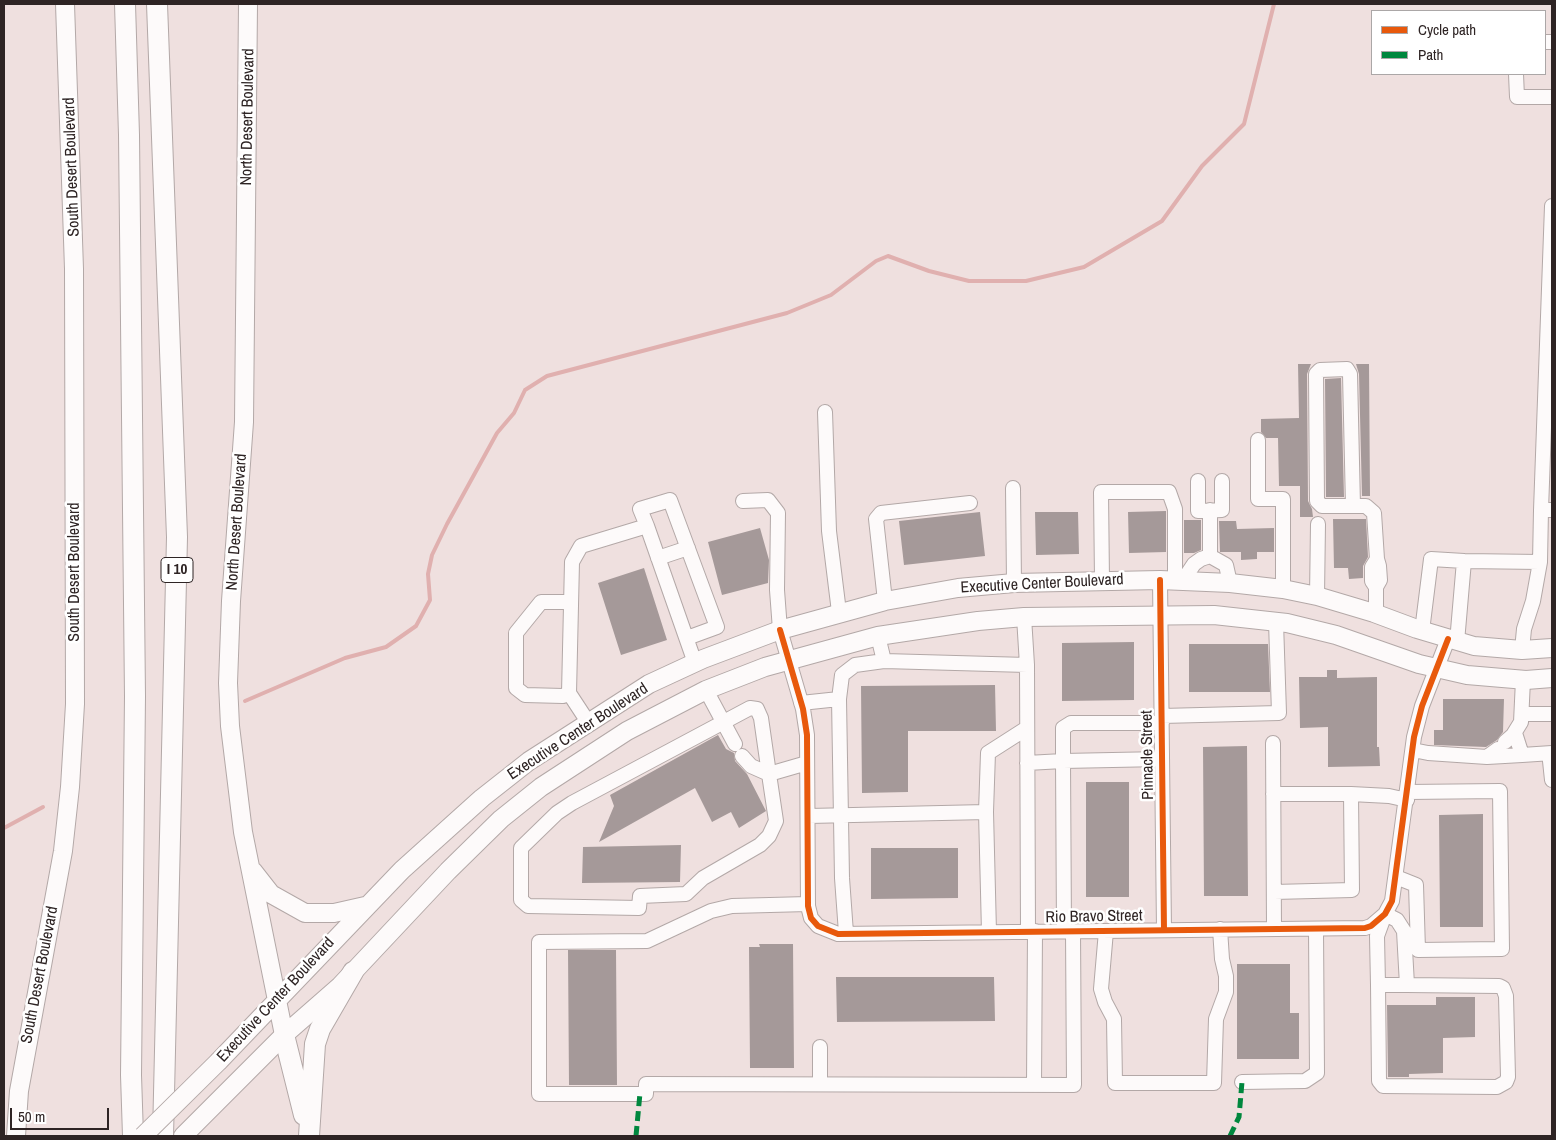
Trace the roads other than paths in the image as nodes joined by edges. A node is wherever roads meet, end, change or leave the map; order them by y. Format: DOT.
graph roads {
  1 [pos="65,4"];
  2 [pos="125,4"];
  3 [pos="157,4"];
  4 [pos="248,4"];
  5 [pos="1516,75"];
  6 [pos="1552,97"];
  7 [pos="1552,206"];
  8 [pos="825,412"];
  9 [pos="1258,440"];
  10 [pos="1198,481"];
  11 [pos="1222,481"];
  12 [pos="1013,488"];
  13 [pos="743,501"];
  14 [pos="970,503"];
  15 [pos="1353,506"];
  16 [pos="1210,510"];
  17 [pos="1547,510"];
  18 [pos="1318,524"];
  19 [pos="647,526"];
  20 [pos="688,548"];
  21 [pos="1210,556"];
  22 [pos="658,558"];
  23 [pos="1464,561"];
  24 [pos="1540,562"];
  25 [pos="1102,580"];
  26 [pos="1175,581"];
  27 [pos="1014,583"];
  28 [pos="1230,583"];
  29 [pos="1283,589"];
  30 [pos="1317,596"];
  31 [pos="885,601"];
  32 [pos="571,602"];
  33 [pos="839,612"];
  34 [pos="1376,614"];
  35 [pos="1160,615"];
  36 [pos="1024,617"];
  37 [pos="1276,622"];
  38 [pos="780,630"];
  39 [pos="1422,631"];
  40 [pos="878,636"];
  41 [pos="687,638"];
  42 [pos="1453,640"];
  43 [pos="1552,648"];
  44 [pos="1522,650"];
  45 [pos="790,659"];
  46 [pos="884,661"];
  47 [pos="695,663"];
  48 [pos="1027,665"];
  49 [pos="1437,669"];
  50 [pos="1552,678"];
  51 [pos="1523,680"];
  52 [pos="706,690"];
  53 [pos="569,693"];
  54 [pos="839,699"];
  55 [pos="802,702"];
  56 [pos="1522,714"];
  57 [pos="1552,714"];
  58 [pos="1162,719"];
  59 [pos="588,722"];
  60 [pos="724,722"];
  61 [pos="1027,728"];
  62 [pos="568,735"];
  63 [pos="1273,743"];
  64 [pos="1501,745"];
  65 [pos="1413,750"];
  66 [pos="1552,753"];
  67 [pos="1522,755"];
  68 [pos="584,758"];
  69 [pos="1162,759"];
  70 [pos="1552,759"];
  71 [pos="1063,761"];
  72 [pos="807,763"];
  73 [pos="1027,763"];
  74 [pos="769,774"];
  75 [pos="1552,780"];
  76 [pos="1273,794"];
  77 [pos="1351,794"];
  78 [pos="1408,796"];
  79 [pos="986,812"];
  80 [pos="842,815"];
  81 [pos="809,816"];
  82 [pos="250,867"];
  83 [pos="1396,878"];
  84 [pos="1274,892"];
  85 [pos="808,904"];
  86 [pos="365,906"];
  87 [pos="1385,914"];
  88 [pos="1274,929"];
  89 [pos="1316,929"];
  90 [pos="1164,930"];
  91 [pos="1220,930"];
  92 [pos="1031,931"];
  93 [pos="1069,931"];
  94 [pos="1106,931"];
  95 [pos="989,932"];
  96 [pos="846,933"];
  97 [pos="353,972"];
  98 [pos="1378,985"];
  99 [pos="1407,985"];
  100 [pos="276,1002"];
  101 [pos="284,1036"];
  102 [pos="820,1047"];
  103 [pos="1242,1082"];
  104 [pos="820,1084"];
  105 [pos="1034,1085"];
  106 [pos="16,1136"];
  107 [pos="133,1136"];
  108 [pos="144,1136"];
  109 [pos="164,1136"];
  110 [pos="183,1136"];
  111 [pos="309,1136"];
  1 -- 106 [label="main road, South Desert Boulevard"];
  2 -- 107 [label="highway"];
  3 -- 109 [label="highway, I 10"];
  4 -- 82 [label="main road, North Desert Boulevard"];
  5 -- 6 [label="street"];
  7 -- 17 [label="street"];
  8 -- 33 [label="street"];
  9 -- 29 [label="street"];
  10 -- 16 [label="street"];
  11 -- 16 [label="street"];
  12 -- 27 [label="street"];
  13 -- 38 [label="street, Rio Bravo Street"];
  14 -- 31 [label="street"];
  15 -- 15 [label="street"];
  15 -- 34 [label="street"];
  16 -- 21 [label="street"];
  17 -- 24 [label="street"];
  18 -- 30 [label="street"];
  19 -- 20 [label="street"];
  19 -- 22 [label="street"];
  19 -- 32 [label="street"];
  20 -- 22 [label="street"];
  20 -- 41 [label="street"];
  21 -- 26 [label="street"];
  21 -- 28 [label="street"];
  22 -- 41 [label="street"];
  23 -- 24 [label="street"];
  23 -- 39 [label="street"];
  23 -- 42 [label="street"];
  24 -- 44 [label="street"];
  25 -- 26 [label="main road, Executive Center Boulevard"];
  25 -- 26 [label="street, Pinnacle Street"];
  25 -- 27 [label="main road, Executive Center Boulevard"];
  26 -- 28 [label="main road, Executive Center Boulevard"];
  26 -- 35 [label="street, Pinnacle Street"];
  27 -- 31 [label="main road, Executive Center Boulevard"];
  28 -- 29 [label="main road, Executive Center Boulevard"];
  29 -- 30 [label="main road, Executive Center Boulevard"];
  30 -- 34 [label="main road, Executive Center Boulevard"];
  31 -- 33 [label="main road, Executive Center Boulevard"];
  32 -- 53 [label="street"];
  32 -- 53 [label="street"];
  33 -- 38 [label="main road, Executive Center Boulevard"];
  34 -- 39 [label="main road, Executive Center Boulevard"];
  35 -- 36 [label="main road, Executive Center Boulevard"];
  35 -- 37 [label="main road, Executive Center Boulevard"];
  35 -- 58 [label="street, Pinnacle Street"];
  36 -- 40 [label="main road, Executive Center Boulevard"];
  36 -- 48 [label="street"];
  37 -- 49 [label="main road, Executive Center Boulevard"];
  37 -- 58 [label="street"];
  38 -- 45 [label="street, Rio Bravo Street"];
  38 -- 47 [label="main road, Executive Center Boulevard"];
  39 -- 42 [label="main road, Executive Center Boulevard"];
  40 -- 45 [label="main road, Executive Center Boulevard"];
  40 -- 46 [label="street"];
  41 -- 47 [label="street"];
  42 -- 44 [label="main road, Executive Center Boulevard"];
  42 -- 49 [label="street"];
  43 -- 44 [label="main road, Executive Center Boulevard"];
  45 -- 52 [label="main road, Executive Center Boulevard"];
  45 -- 55 [label="street, Rio Bravo Street"];
  46 -- 48 [label="street"];
  46 -- 54 [label="street"];
  47 -- 59 [label="main road, Executive Center Boulevard"];
  48 -- 61 [label="street"];
  49 -- 51 [label="main road, Executive Center Boulevard"];
  49 -- 65 [label="street"];
  50 -- 51 [label="main road, Executive Center Boulevard"];
  51 -- 56 [label="street"];
  52 -- 60 [label="street"];
  52 -- 68 [label="main road, Executive Center Boulevard"];
  53 -- 59 [label="street"];
  54 -- 55 [label="street"];
  54 -- 80 [label="street"];
  55 -- 72 [label="street, Rio Bravo Street"];
  56 -- 57 [label="street"];
  56 -- 64 [label="street"];
  58 -- 69 [label="street, Pinnacle Street"];
  58 -- 71 [label="street"];
  59 -- 62 [label="main road, Executive Center Boulevard"];
  60 -- 74 [label="street"];
  60 -- 74 [label="street"];
  60 -- 74 [label="street"];
  61 -- 73 [label="street"];
  61 -- 79 [label="street"];
  62 -- 68 [label="main road"];
  62 -- 86 [label="main road, Executive Center Boulevard"];
  63 -- 76 [label="street"];
  64 -- 65 [label="street"];
  64 -- 67 [label="street"];
  64 -- 67 [label="street"];
  65 -- 78 [label="street"];
  66 -- 67 [label="street"];
  68 -- 97 [label="main road, Executive Center Boulevard"];
  69 -- 71 [label="street"];
  69 -- 90 [label="street, Pinnacle Street"];
  70 -- 75 [label="street"];
  71 -- 73 [label="street"];
  71 -- 93 [label="street"];
  72 -- 74 [label="street"];
  72 -- 81 [label="street, Rio Bravo Street"];
  73 -- 92 [label="street"];
  76 -- 77 [label="street"];
  76 -- 84 [label="street"];
  77 -- 78 [label="street"];
  77 -- 84 [label="street"];
  78 -- 83 [label="street"];
  78 -- 83 [label="street"];
  79 -- 80 [label="street"];
  79 -- 95 [label="street"];
  80 -- 81 [label="street"];
  80 -- 96 [label="street"];
  81 -- 85 [label="street, Rio Bravo Street"];
  82 -- 86 [label="main road"];
  82 -- 100 [label="main road, North Desert Boulevard"];
  83 -- 87 [label="street"];
  84 -- 88 [label="street"];
  85 -- 96 [label="street, Rio Bravo Street"];
  85 -- 104 [label="street"];
  86 -- 100 [label="main road, Executive Center Boulevard"];
  87 -- 89 [label="street, Rio Bravo Street"];
  87 -- 98 [label="street"];
  87 -- 99 [label="street"];
  88 -- 89 [label="street, Rio Bravo Street"];
  88 -- 91 [label="street, Rio Bravo Street"];
  89 -- 103 [label="street"];
  90 -- 91 [label="street, Rio Bravo Street"];
  90 -- 94 [label="street, Rio Bravo Street"];
  91 -- 94 [label="street"];
  92 -- 93 [label="street, Rio Bravo Street"];
  92 -- 95 [label="street, Rio Bravo Street"];
  92 -- 105 [label="street"];
  93 -- 94 [label="street, Rio Bravo Street"];
  93 -- 105 [label="street"];
  95 -- 96 [label="street, Rio Bravo Street"];
  97 -- 101 [label="main road, Executive Center Boulevard"];
  97 -- 111 [label="highway"];
  98 -- 99 [label="street"];
  98 -- 99 [label="street"];
  100 -- 101 [label="main road, North Desert Boulevard"];
  100 -- 108 [label="main road, Executive Center Boulevard, bridge"];
  101 -- 110 [label="main road, Executive Center Boulevard"];
  101 -- 111 [label="highway"];
  102 -- 104 [label="street"];
  104 -- 105 [label="street"];
}
